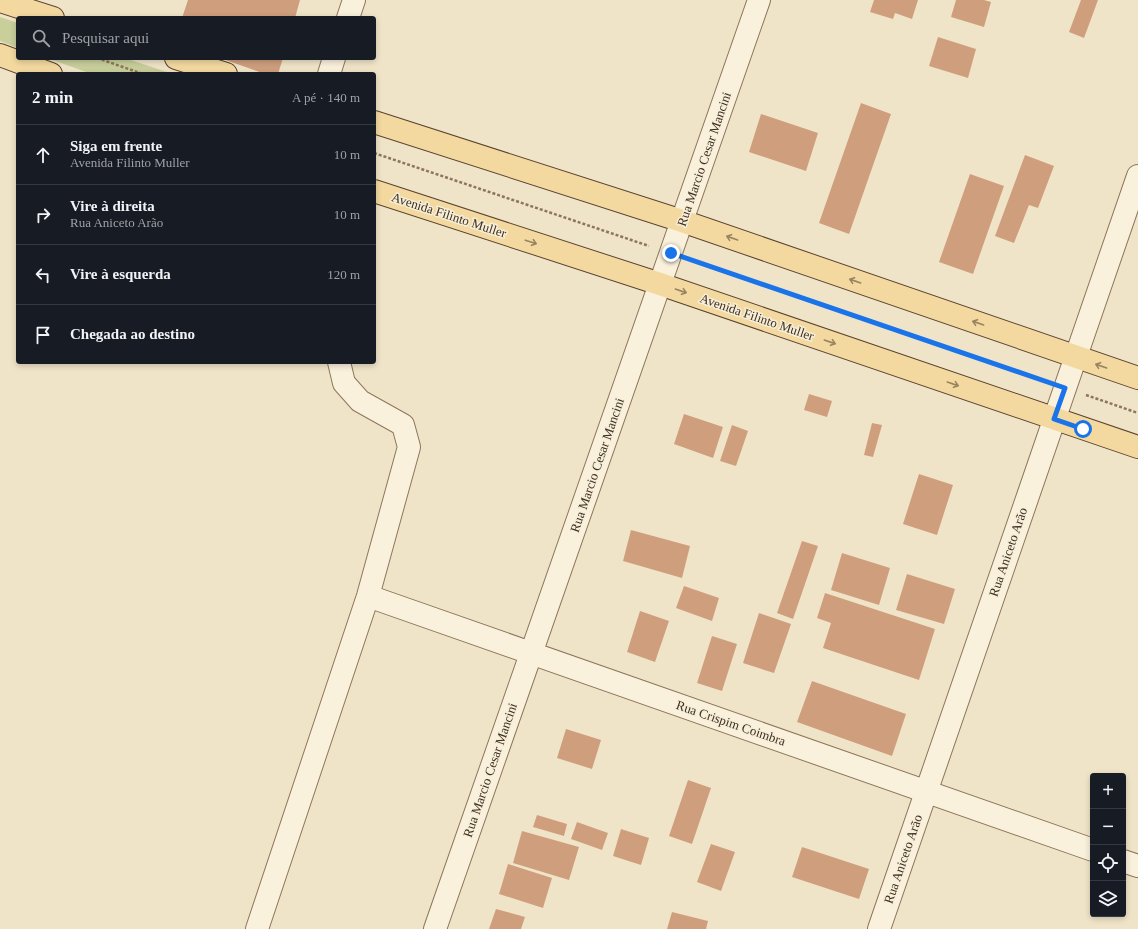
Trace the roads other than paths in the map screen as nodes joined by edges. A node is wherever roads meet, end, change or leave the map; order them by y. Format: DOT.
graph roads {
  1 [pos="354,0"];
  2 [pos="759,0"];
  3 [pos="0,1"];
  4 [pos="47,16"];
  5 [pos="349,16"];
  6 [pos="0,55"];
  7 [pos="182,60"];
  8 [pos="333,60"];
  9 [pos="46,72"];
  10 [pos="220,72"];
  11 [pos="330,72"];
  12 [pos="376,123"];
  13 [pos="1138,176"];
  14 [pos="376,192"];
  15 [pos="682,221"];
  16 [pos="660,284"];
  17 [pos="1075,357"];
  18 [pos="339,364"];
  19 [pos="1138,378"];
  20 [pos="1054,419"];
  21 [pos="1138,447"];
  22 [pos="368,596"];
  23 [pos="531,653"];
  24 [pos="926,792"];
  25 [pos="1090,849"];
  26 [pos="1126,862"];
  27 [pos="1138,866"];
  28 [pos="258,929"];
  29 [pos="435,929"];
  30 [pos="879,929"];
  1 -- 5 [label="street"];
  2 -- 15 [label="street, Rua Marcio Cesar Mancini"];
  3 -- 4 [label="main road"];
  6 -- 9 [label="main road"];
  7 -- 10 [label="main road"];
  8 -- 11 [label="street"];
  12 -- 15 [label="main road"];
  13 -- 17 [label="street, Rua Aniceto Arão"];
  14 -- 16 [label="main road, Avenida Filinto Muller, one-way"];
  15 -- 16 [label="street, Rua Marcio Cesar Mancini"];
  17 -- 15 [label="main road, one-way"];
  16 -- 20 [label="main road, Avenida Filinto Muller, one-way"];
  16 -- 23 [label="street, Rua Marcio Cesar Mancini"];
  19 -- 17 [label="main road, one-way"];
  17 -- 20 [label="street, Rua Aniceto Arão"];
  18 -- 22 [label="street"];
  20 -- 21 [label="main road, Avenida Filinto Muller"];
  20 -- 24 [label="street, Rua Aniceto Arão"];
  22 -- 23 [label="street, Rua Crispim Coimbra"];
  22 -- 28 [label="street"];
  23 -- 24 [label="street, Rua Crispim Coimbra"];
  23 -- 29 [label="street, Rua Marcio Cesar Mancini"];
  24 -- 25 [label="street, Rua Crispim Coimbra"];
  24 -- 30 [label="street, Rua Aniceto Arão"];
  26 -- 27 [label="street"];
}
